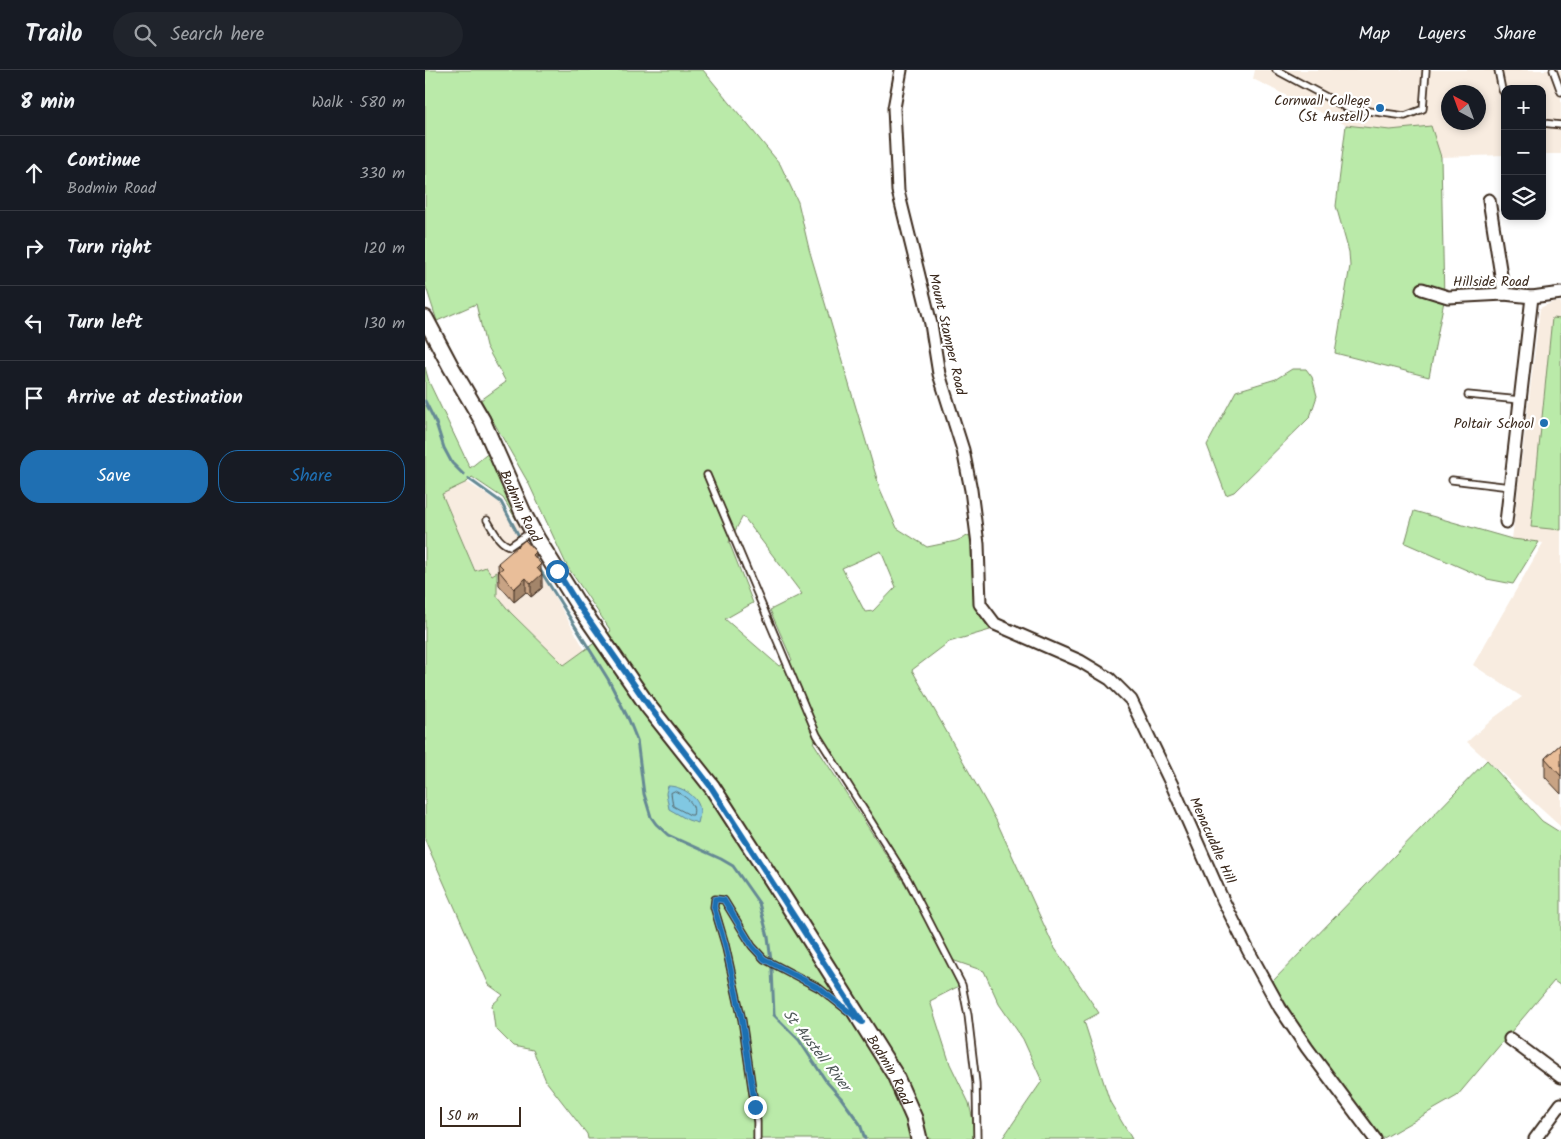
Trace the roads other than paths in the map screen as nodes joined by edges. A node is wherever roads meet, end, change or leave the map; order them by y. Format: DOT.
graph roads {
  1 [pos="901,70"];
  2 [pos="1276,70"];
  3 [pos="1426,70"];
  4 [pos="1498,70"];
  5 [pos="1553,70"];
  6 [pos="1501,85"];
  7 [pos="1561,92"];
  8 [pos="1546,123"];
  9 [pos="1561,125"];
  10 [pos="1489,200"];
  11 [pos="1421,288"];
  12 [pos="1561,292"];
  13 [pos="1504,294"];
  14 [pos="1532,296"];
  15 [pos="425,318"];
  16 [pos="1468,394"];
  17 [pos="1520,400"];
  18 [pos="707,475"];
  19 [pos="1452,480"];
  20 [pos="1510,488"];
  21 [pos="487,520"];
  22 [pos="1506,522"];
  23 [pos="529,533"];
  24 [pos="980,604"];
  25 [pos="862,1022"];
  26 [pos="1510,1039"];
  27 [pos="1561,1077"];
  28 [pos="1561,1104"];
  29 [pos="757,1139"];
  30 [pos="919,1139"];
  31 [pos="977,1139"];
  32 [pos="1375,1139"];
  33 [pos="1535,1139"];
  1 -- 24 [label="street, Mount Stamper Road"];
  2 -- 3 [label="lane"];
  4 -- 6 [label="lane"];
  5 -- 7 [label="lane"];
  8 -- 9 [label="lane"];
  10 -- 13 [label="street"];
  11 -- 13 [label="street, Hillside Road"];
  12 -- 14 [label="street, Hillside Road"];
  13 -- 14 [label="street, Hillside Road"];
  14 -- 17 [label="street"];
  15 -- 23 [label="main road, Bodmin Road"];
  16 -- 17 [label="lane"];
  17 -- 20 [label="street"];
  18 -- 31 [label="lane"];
  19 -- 20 [label="lane"];
  20 -- 22 [label="street"];
  21 -- 23 [label="lane"];
  23 -- 25 [label="main road, Bodmin Road"];
  24 -- 32 [label="street, Menacuddle Hill"];
  25 -- 29 [label="lane"];
  25 -- 30 [label="main road, Bodmin Road"];
  26 -- 27 [label="street"];
  28 -- 33 [label="street"];
}
